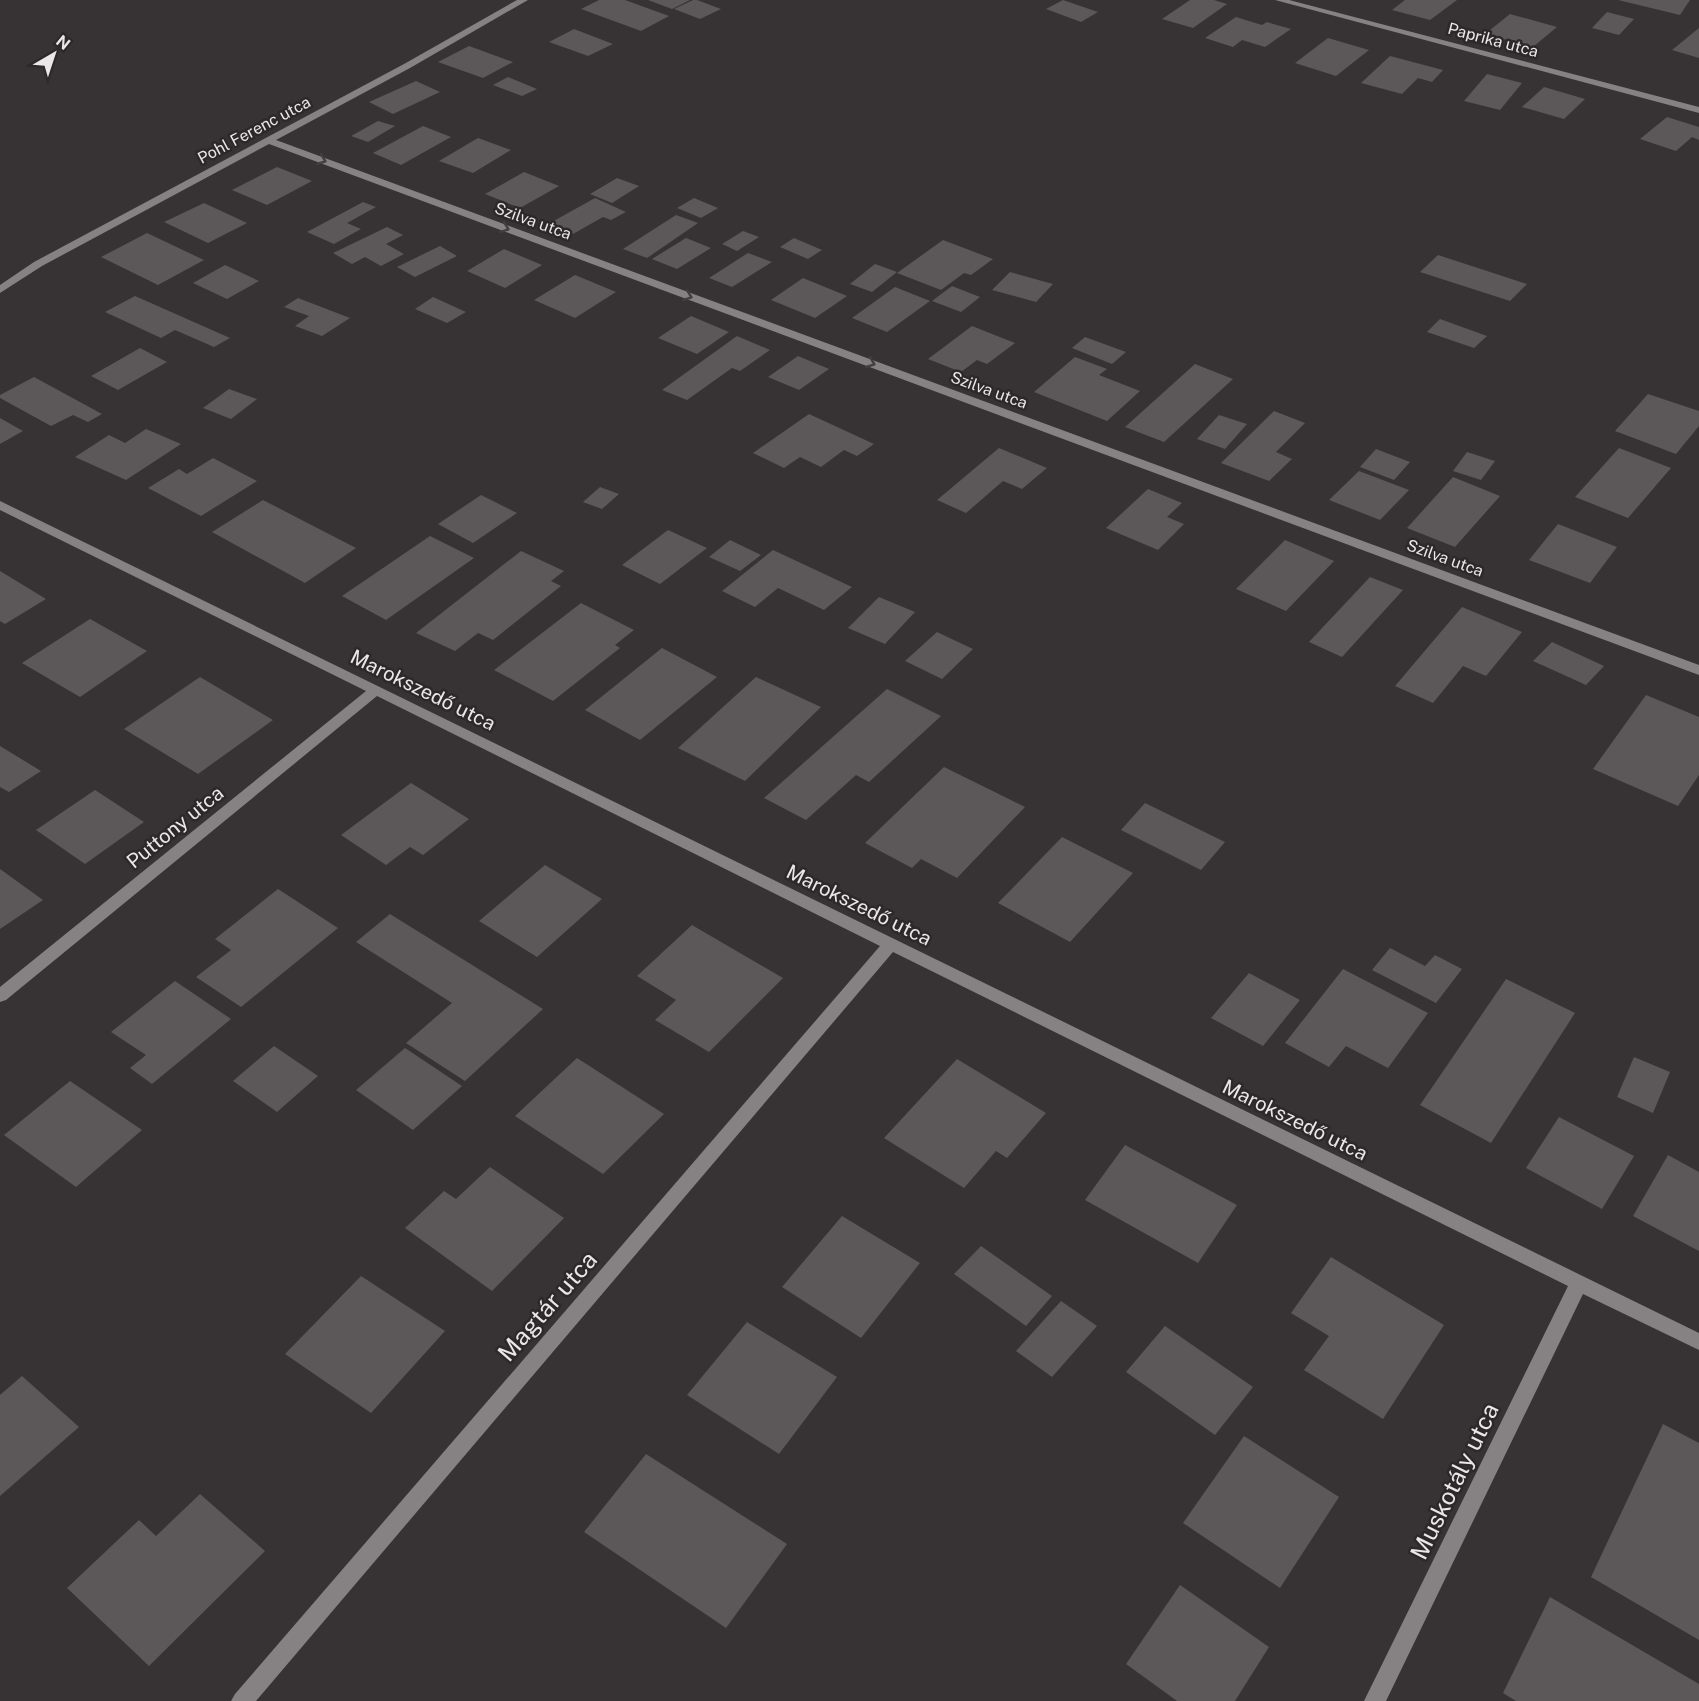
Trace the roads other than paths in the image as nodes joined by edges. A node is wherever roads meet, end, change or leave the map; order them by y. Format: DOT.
graph roads {
  1 [pos="524,0"];
  2 [pos="1279,0"];
  3 [pos="1699,110"];
  4 [pos="267,140"];
  5 [pos="0,290"];
  6 [pos="0,505"];
  7 [pos="1699,670"];
  8 [pos="376,690"];
  9 [pos="891,944"];
  10 [pos="0,996"];
  11 [pos="1579,1283"];
  12 [pos="1699,1342"];
  13 [pos="242,1701"];
  14 [pos="1375,1701"];
  1 -- 4 [label="street, Pohl Ferenc utca"];
  2 -- 3 [label="street, Paprika utca"];
  4 -- 5 [label="street, Pohl Ferenc utca"];
  4 -- 7 [label="street, Szilva utca, one-way"];
  6 -- 8 [label="street, Marokszedő utca"];
  8 -- 9 [label="street, Marokszedő utca"];
  8 -- 10 [label="street, Puttony utca"];
  9 -- 11 [label="street, Marokszedő utca"];
  9 -- 13 [label="street, Magtár utca"];
  11 -- 12 [label="street, Marokszedő utca"];
  11 -- 14 [label="street, Muskotály utca"];
}
